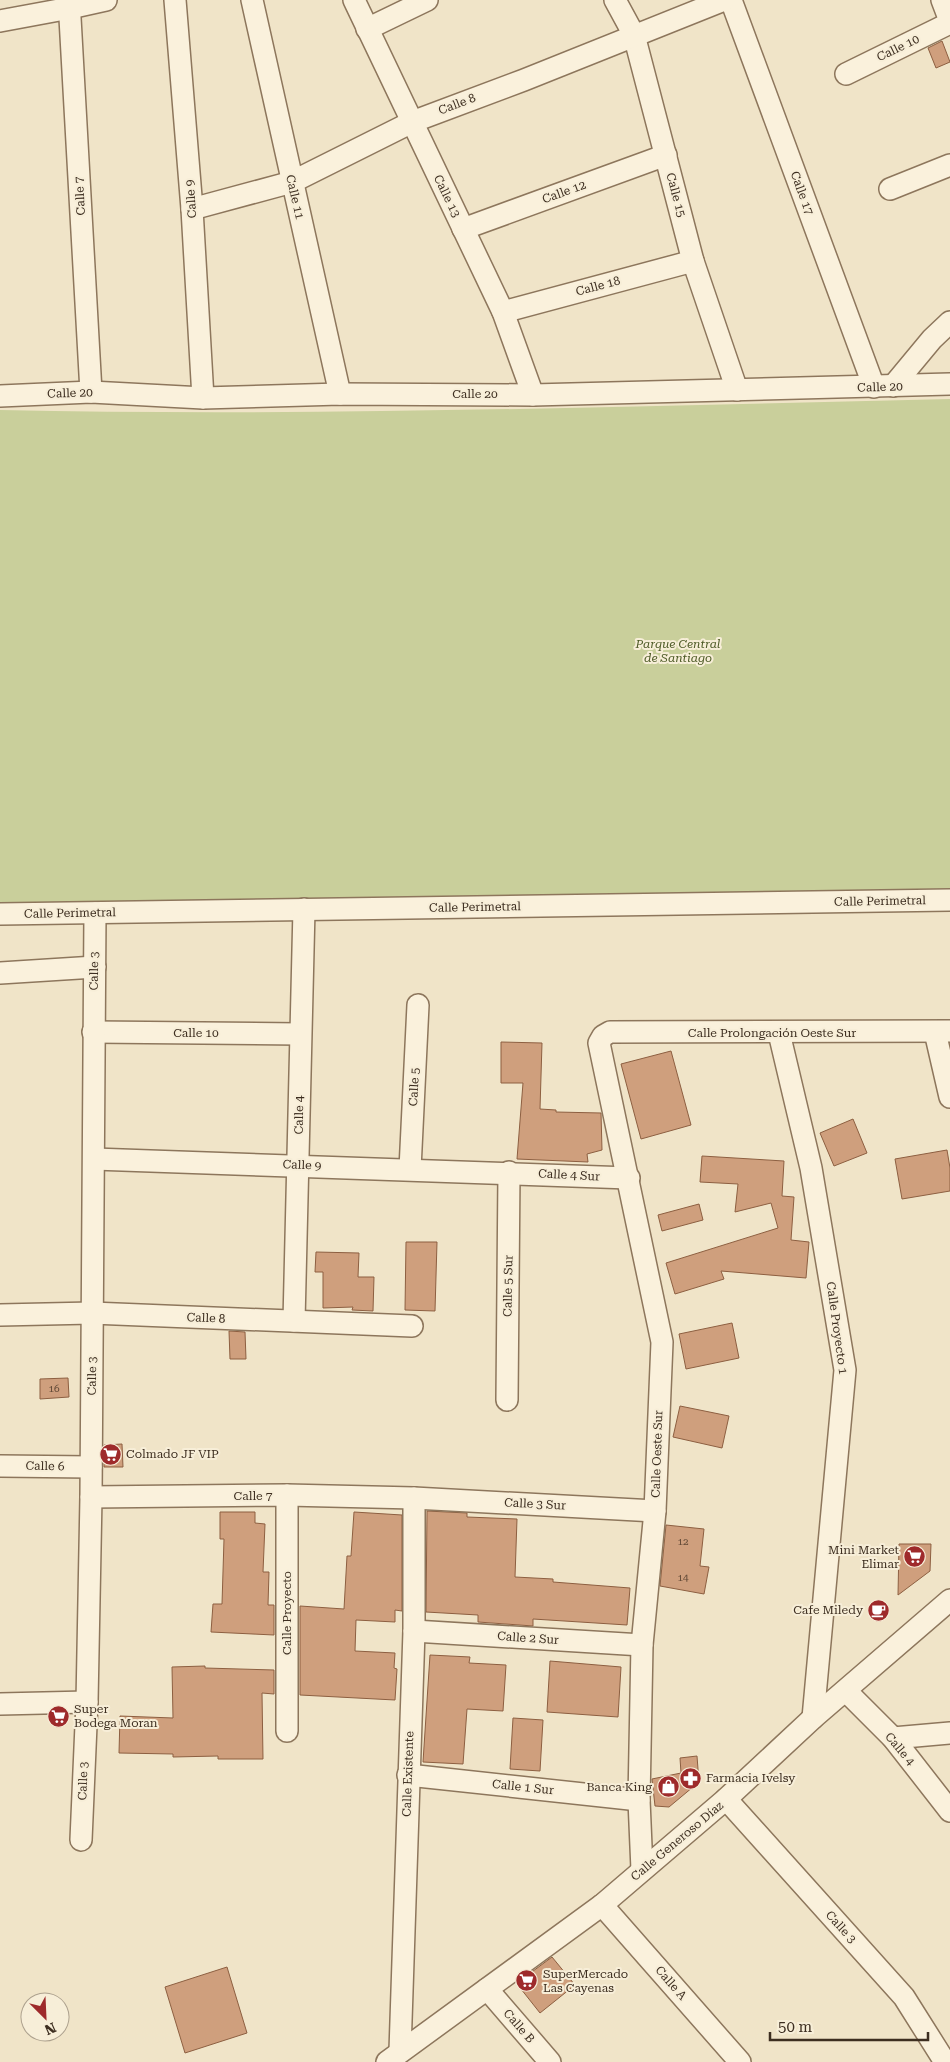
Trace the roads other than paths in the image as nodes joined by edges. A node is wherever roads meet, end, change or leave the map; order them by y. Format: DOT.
graph roads {
  1 [pos="106,0"];
  2 [pos="175,0"];
  3 [pos="252,0"];
  4 [pos="354,0"];
  5 [pos="427,0"];
  6 [pos="616,0"];
  7 [pos="724,0"];
  8 [pos="731,0"];
  9 [pos="942,0"];
  10 [pos="70,4"];
  11 [pos="0,21"];
  12 [pos="950,22"];
  13 [pos="367,29"];
  14 [pos="634,35"];
  15 [pos="846,74"];
  16 [pos="412,122"];
  17 [pos="666,155"];
  18 [pos="950,165"];
  19 [pos="292,182"];
  20 [pos="890,189"];
  21 [pos="192,209"];
  22 [pos="464,229"];
  23 [pos="693,261"];
  24 [pos="503,312"];
  25 [pos="950,322"];
  26 [pos="950,384"];
  27 [pos="884,387"];
  28 [pos="737,390"];
  29 [pos="91,392"];
  30 [pos="340,394"];
  31 [pos="533,394"];
  32 [pos="0,396"];
  33 [pos="203,398"];
  34 [pos="950,900"];
  35 [pos="304,909"];
  36 [pos="94,913"];
  37 [pos="0,914"];
  38 [pos="95,967"];
  39 [pos="0,973"];
  40 [pos="418,1005"];
  41 [pos="93,1032"];
  42 [pos="942,1032"];
  43 [pos="779,1033"];
  44 [pos="300,1034"];
  45 [pos="600,1043"];
  46 [pos="950,1097"];
  47 [pos="94,1158"];
  48 [pos="298,1165"];
  49 [pos="410,1168"];
  50 [pos="509,1172"];
  51 [pos="629,1178"];
  52 [pos="92,1314"];
  53 [pos="0,1315"];
  54 [pos="294,1321"];
  55 [pos="412,1326"];
  56 [pos="507,1400"];
  57 [pos="0,1466"];
  58 [pos="91,1467"];
  59 [pos="287,1495"];
  60 [pos="91,1497"];
  61 [pos="414,1498"];
  62 [pos="655,1511"];
  63 [pos="950,1600"];
  64 [pos="414,1631"];
  65 [pos="642,1645"];
  66 [pos="846,1691"];
  67 [pos="86,1702"];
  68 [pos="0,1704"];
  69 [pos="813,1718"];
  70 [pos="287,1730"];
  71 [pos="950,1732"];
  72 [pos="893,1738"];
  73 [pos="408,1775"];
  74 [pos="726,1799"];
  75 [pos="639,1800"];
  76 [pos="950,1811"];
  77 [pos="81,1840"];
  78 [pos="642,1870"];
  79 [pos="602,1905"];
  80 [pos="487,1989"];
  81 [pos="394,2056"];
  82 [pos="550,2062"];
  83 [pos="740,2062"];
  84 [pos="945,2062"];
  1 -- 10 [label="street"];
  2 -- 21 [label="street, Calle 9"];
  3 -- 19 [label="street, Calle 11"];
  4 -- 13 [label="street, Calle 13"];
  5 -- 13 [label="street"];
  6 -- 14 [label="street, Calle 15"];
  7 -- 14 [label="street, Calle 8"];
  8 -- 27 [label="street, Calle 17"];
  9 -- 12 [label="street"];
  10 -- 11 [label="street"];
  10 -- 29 [label="street, Calle 7"];
  12 -- 15 [label="street, Calle 10"];
  13 -- 16 [label="street, Calle 13"];
  14 -- 16 [label="street, Calle 8"];
  14 -- 17 [label="street, Calle 15"];
  16 -- 19 [label="street, Calle 8"];
  16 -- 22 [label="street, Calle 13"];
  17 -- 22 [label="street, Calle 12"];
  17 -- 23 [label="street, Calle 15"];
  18 -- 20 [label="street"];
  19 -- 21 [label="street, Calle 8"];
  19 -- 30 [label="street, Calle 11"];
  21 -- 33 [label="street, Calle 9"];
  22 -- 24 [label="street, Calle 13"];
  23 -- 24 [label="street, Calle 18"];
  23 -- 28 [label="street, Calle 15"];
  24 -- 31 [label="street, Calle 13"];
  25 -- 27 [label="street"];
  26 -- 27 [label="street, Calle 20"];
  27 -- 28 [label="street, Calle 20"];
  28 -- 31 [label="street, Calle 20"];
  29 -- 32 [label="street, Calle 20"];
  29 -- 33 [label="street, Calle 20"];
  30 -- 31 [label="street, Calle 20"];
  30 -- 33 [label="street, Calle 20"];
  34 -- 35 [label="street, Calle Perimetral"];
  35 -- 36 [label="street, Calle Perimetral"];
  35 -- 44 [label="street, Calle 4"];
  36 -- 37 [label="street, Calle Perimetral"];
  36 -- 38 [label="street, Calle 3"];
  38 -- 39 [label="street"];
  38 -- 41 [label="street, Calle 3"];
  40 -- 49 [label="street, Calle 5"];
  41 -- 44 [label="street, Calle 10"];
  41 -- 47 [label="street, Calle 3"];
  42 -- 43 [label="street, Calle Prolongación Oeste Sur"];
  42 -- 46 [label="street"];
  43 -- 45 [label="street, Calle Prolongación Oeste Sur"];
  43 -- 69 [label="street, Calle Proyecto 1"];
  44 -- 48 [label="street, Calle 4"];
  45 -- 51 [label="street, Calle Oeste Sur"];
  47 -- 48 [label="street, Calle 9"];
  47 -- 52 [label="street, Calle 3"];
  48 -- 49 [label="street, Calle 9"];
  48 -- 54 [label="street, Calle 4"];
  49 -- 50 [label="street, Calle 9"];
  50 -- 51 [label="street, Calle 4 Sur"];
  50 -- 56 [label="street, Calle 5 Sur"];
  51 -- 62 [label="street, Calle Oeste Sur"];
  52 -- 53 [label="street, Calle 8"];
  52 -- 54 [label="street, Calle 8"];
  52 -- 58 [label="street, Calle 3"];
  54 -- 55 [label="street, Calle 8"];
  57 -- 58 [label="street, Calle 6"];
  58 -- 60 [label="street, Calle 3"];
  59 -- 60 [label="street, Calle 7"];
  59 -- 61 [label="street, Calle 7"];
  59 -- 70 [label="street, Calle Proyecto"];
  60 -- 67 [label="street, Calle 3"];
  61 -- 62 [label="street, Calle 3 Sur"];
  61 -- 64 [label="street, Calle Existente"];
  62 -- 65 [label="street, Calle Oeste Sur"];
  63 -- 66 [label="street, Calle Generoso Díaz"];
  64 -- 65 [label="street, Calle 2 Sur"];
  64 -- 73 [label="street, Calle Existente"];
  65 -- 75 [label="street, Calle Oeste Sur"];
  66 -- 69 [label="street, Calle Generoso Díaz"];
  66 -- 72 [label="street, Calle 4"];
  67 -- 68 [label="street"];
  67 -- 77 [label="street, Calle 3"];
  69 -- 74 [label="street, Calle Generoso Díaz"];
  71 -- 72 [label="street"];
  72 -- 76 [label="street, Calle 4"];
  73 -- 75 [label="street, Calle 1 Sur"];
  73 -- 81 [label="street, Calle Existente"];
  74 -- 78 [label="street, Calle Generoso Díaz"];
  74 -- 84 [label="street, Calle 3"];
  75 -- 78 [label="street, Calle Oeste Sur"];
  78 -- 79 [label="street, Calle Generoso Díaz"];
  79 -- 80 [label="street, Calle Generoso Díaz"];
  79 -- 83 [label="street, Calle A"];
  80 -- 81 [label="street, Calle Generoso Díaz"];
  80 -- 82 [label="street, Calle B"];
}
